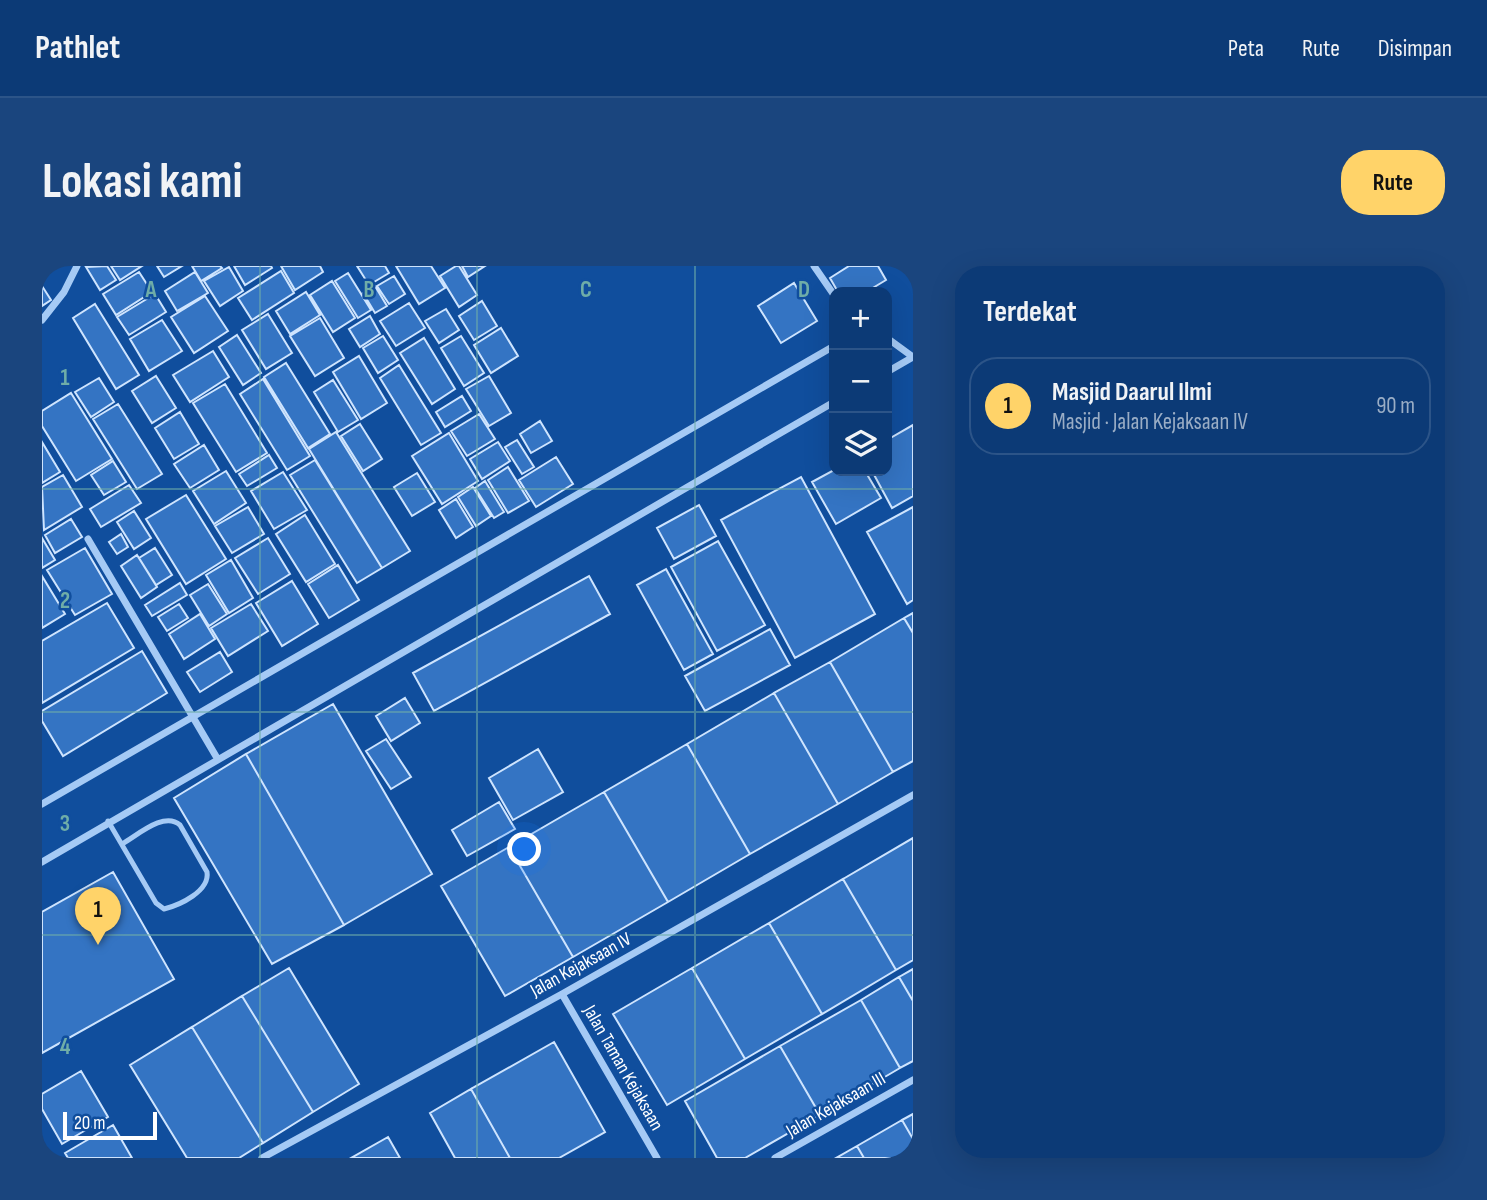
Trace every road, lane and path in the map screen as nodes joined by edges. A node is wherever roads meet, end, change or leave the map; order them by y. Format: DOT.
graph roads {
  1 [pos="77,266"];
  2 [pos="814,266"];
  3 [pos="829,288"];
  4 [pos="42,320"];
  5 [pos="892,342"];
  6 [pos="829,349"];
  7 [pos="913,357"];
  8 [pos="892,369"];
  9 [pos="829,405"];
  10 [pos="88,539"];
  11 [pos="193,716"];
  12 [pos="217,758"];
  13 [pos="913,795"];
  14 [pos="42,804"];
  15 [pos="108,821"];
  16 [pos="122,844"];
  17 [pos="42,862"];
  18 [pos="562,995"];
  19 [pos="913,1080"];
  20 [pos="262,1158"];
  21 [pos="657,1158"];
  22 [pos="775,1158"];
  1 -- 4 [label="street"];
  2 -- 3 [label="street"];
  5 -- 7 [label="street"];
  6 -- 11 [label="street"];
  7 -- 8 [label="street"];
  9 -- 12 [label="street"];
  10 -- 11 [label="street"];
  11 -- 12 [label="street"];
  11 -- 14 [label="street"];
  12 -- 15 [label="street"];
  13 -- 18 [label="street, Jalan Kejaksaan IV"];
  15 -- 16 [label="lane"];
  15 -- 17 [label="street"];
  16 -- 16 [label="lane"];
  18 -- 20 [label="street, Jalan Kejaksaan IV"];
  18 -- 21 [label="street, Jalan Taman Kejaksaan"];
  19 -- 22 [label="street, Jalan Kejaksaan III"];
}
